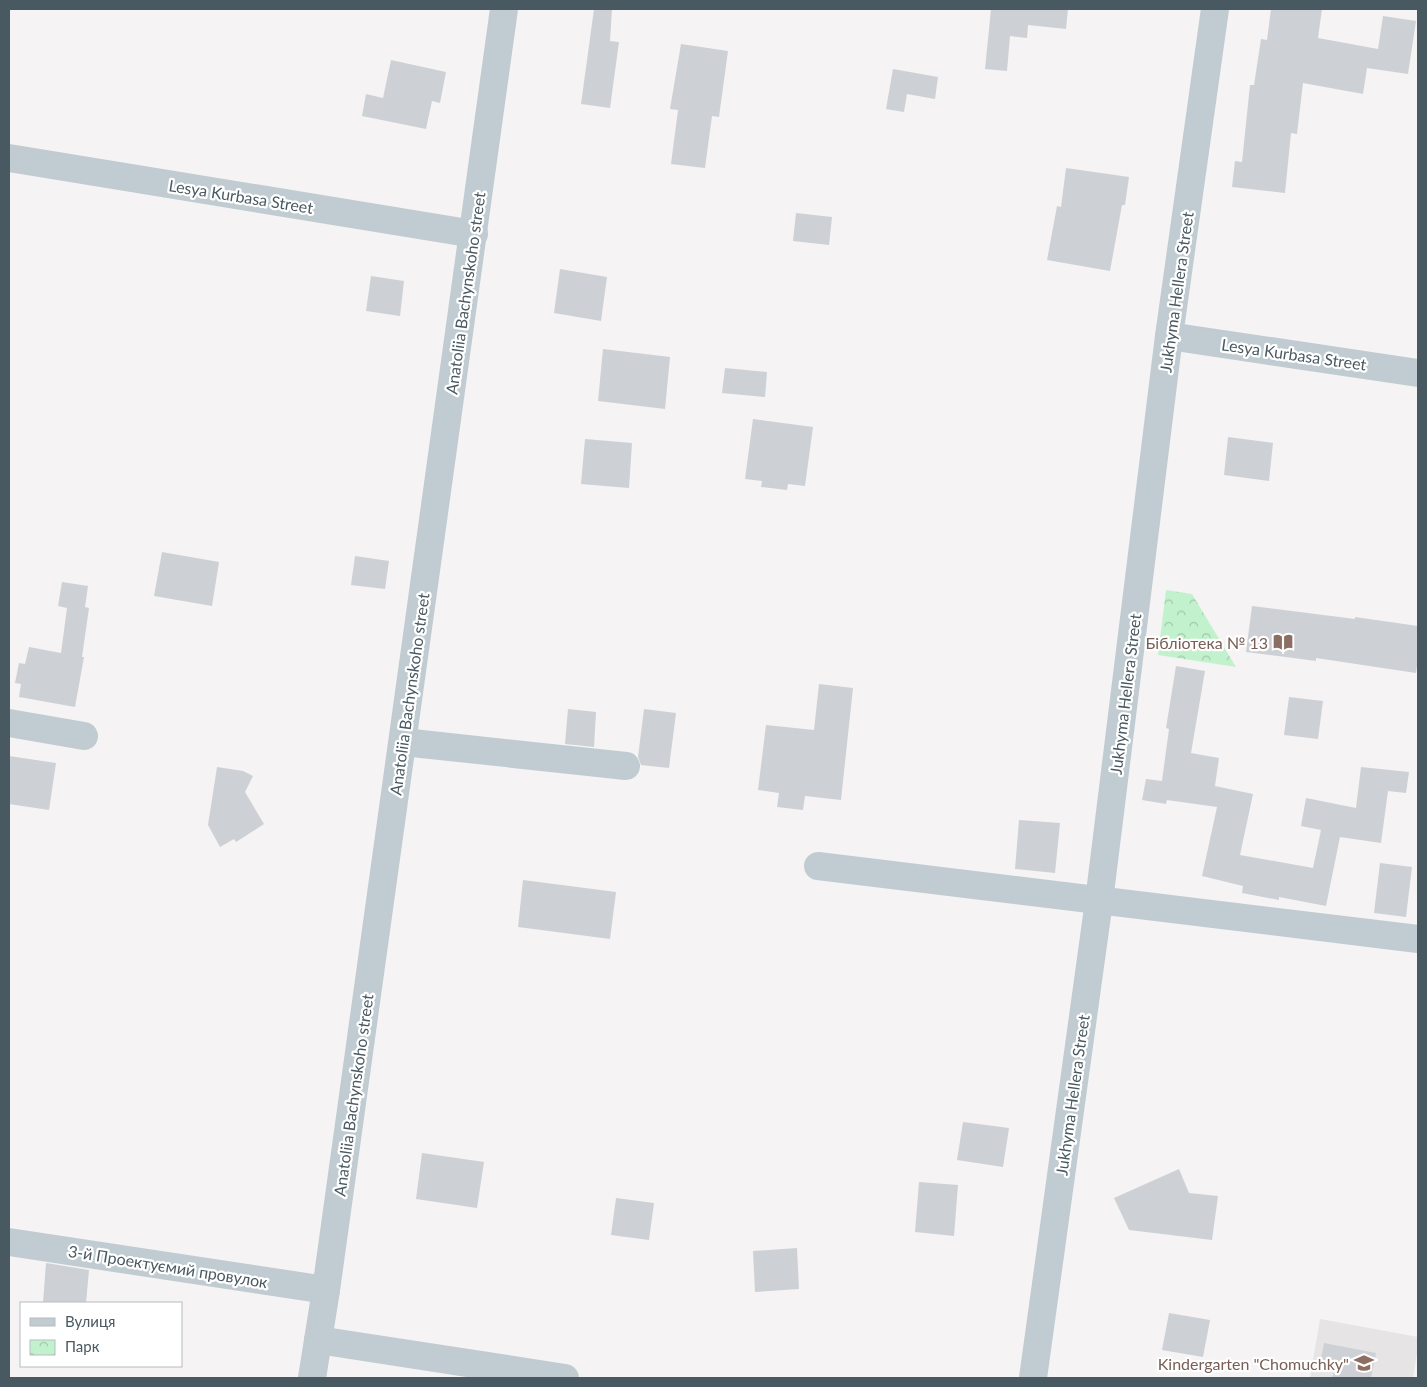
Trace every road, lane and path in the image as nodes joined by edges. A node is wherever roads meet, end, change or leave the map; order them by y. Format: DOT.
graph roads {
  1 [pos="504,9"];
  2 [pos="1215,9"];
  3 [pos="9,158"];
  4 [pos="474,234"];
  5 [pos="1169,336"];
  6 [pos="1418,373"];
  7 [pos="9,723"];
  8 [pos="84,736"];
  9 [pos="403,742"];
  10 [pos="626,766"];
  11 [pos="818,866"];
  12 [pos="1099,901"];
  13 [pos="1418,939"];
  14 [pos="9,1242"];
  15 [pos="326,1290"];
  16 [pos="318,1340"];
  17 [pos="312,1378"];
  18 [pos="565,1378"];
  19 [pos="1033,1378"];
  1 -- 4 [label="street, Anatoliia Bachynskoho street"];
  2 -- 5 [label="street, Jukhyma Hellera Street"];
  3 -- 4 [label="street, Lesya Kurbasa Street"];
  4 -- 9 [label="street, Anatoliia Bachynskoho street"];
  5 -- 6 [label="street, Lesya Kurbasa Street"];
  5 -- 12 [label="street, Jukhyma Hellera Street"];
  7 -- 8 [label="street"];
  9 -- 10 [label="street"];
  9 -- 15 [label="street, Anatoliia Bachynskoho street"];
  11 -- 12 [label="street"];
  12 -- 13 [label="street"];
  12 -- 19 [label="street, Jukhyma Hellera Street"];
  14 -- 15 [label="street, 3-й Проектуємий провулок"];
  15 -- 16 [label="street, Anatoliia Bachynskoho street"];
  16 -- 17 [label="street, Anatoliia Bachynskoho street"];
  16 -- 18 [label="street"];
}
